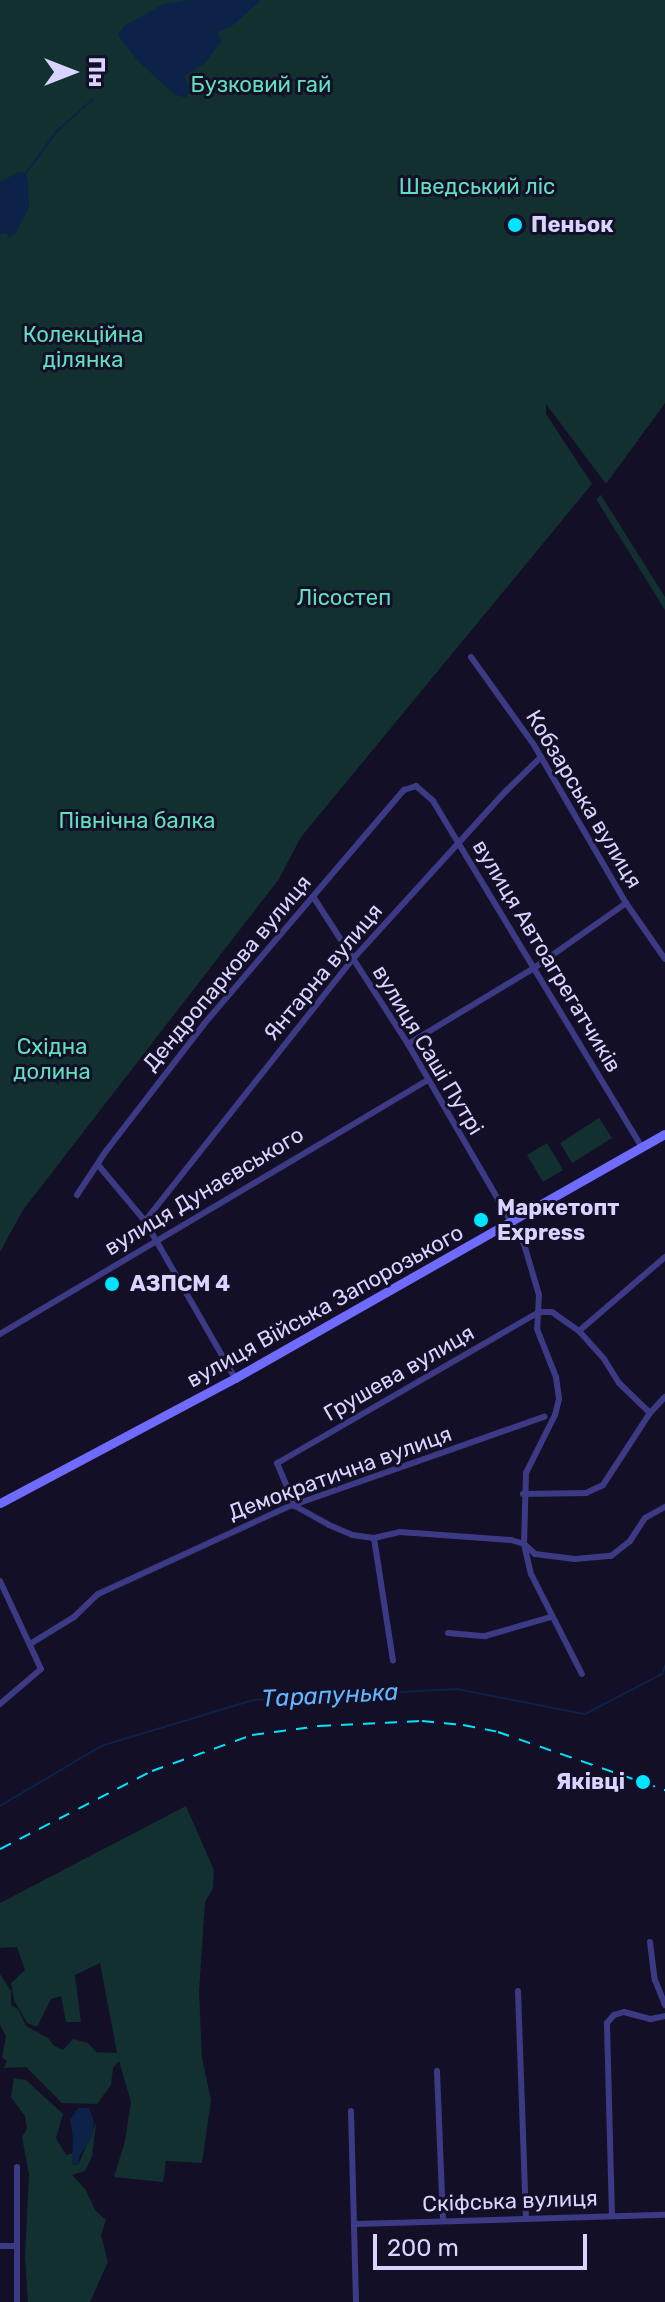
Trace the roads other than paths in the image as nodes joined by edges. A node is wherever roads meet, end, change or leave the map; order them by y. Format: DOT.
graph roads {
  1 [pos="471,657"];
  2 [pos="541,757"];
  3 [pos="416,786"];
  4 [pos="460,845"];
  5 [pos="314,898"];
  6 [pos="626,903"];
  7 [pos="665,959"];
  8 [pos="352,960"];
  9 [pos="534,968"];
  10 [pos="408,1044"];
  11 [pos="427,1080"];
  12 [pos="665,1134"];
  13 [pos="642,1148"];
  14 [pos="99,1166"];
  15 [pos="77,1195"];
  16 [pos="145,1221"];
  17 [pos="511,1222"];
  18 [pos="155,1240"];
  19 [pos="665,1257"];
  20 [pos="539,1312"];
  21 [pos="579,1331"];
  22 [pos="0,1334"];
  23 [pos="235,1378"];
  24 [pos="665,1397"];
  25 [pos="650,1413"];
  26 [pos="544,1417"];
  27 [pos="523,1494"];
  28 [pos="0,1503"];
  29 [pos="295,1506"];
  30 [pos="665,1507"];
  31 [pos="374,1538"];
  32 [pos="524,1544"];
  33 [pos="0,1581"];
  34 [pos="551,1617"];
  35 [pos="448,1633"];
  36 [pos="30,1644"];
  37 [pos="393,1661"];
  38 [pos="582,1674"];
  39 [pos="0,1704"];
  40 [pos="650,1942"];
  41 [pos="518,1991"];
  42 [pos="665,2005"];
  43 [pos="665,2016"];
  44 [pos="437,2071"];
  45 [pos="351,2111"];
  46 [pos="17,2167"];
  47 [pos="665,2215"];
  48 [pos="526,2216"];
  49 [pos="612,2216"];
  50 [pos="443,2221"];
  51 [pos="356,2224"];
  52 [pos="0,2246"];
  53 [pos="17,2246"];
  54 [pos="17,2302"];
  55 [pos="356,2302"];
  1 -- 2 [label="street, Кобзарська вулиця"];
  2 -- 4 [label="street, Янтарна вулиця"];
  2 -- 6 [label="street, Кобзарська вулиця"];
  3 -- 4 [label="street, вулиця Автоагрегатчиків"];
  3 -- 5 [label="street, Дендропаркова вулиця"];
  4 -- 8 [label="street, Янтарна вулиця"];
  4 -- 9 [label="street, вулиця Автоагрегатчиків"];
  5 -- 8 [label="street, вулиця Саші Путрі"];
  5 -- 14 [label="street, Дендропаркова вулиця"];
  6 -- 7 [label="street, Кобзарська вулиця"];
  6 -- 9 [label="street"];
  8 -- 10 [label="street, вулиця Саші Путрі"];
  8 -- 16 [label="street, Янтарна вулиця"];
  9 -- 10 [label="street"];
  9 -- 13 [label="street, вулиця Автоагрегатчиків"];
  10 -- 11 [label="street, вулиця Саші Путрі"];
  11 -- 17 [label="street, вулиця Саші Путрі"];
  11 -- 18 [label="street, вулиця Дунаєвського"];
  12 -- 13 [label="street, вулиця Війська Запорозького"];
  13 -- 17 [label="street, вулиця Війська Запорозького"];
  14 -- 15 [label="street, Дендропаркова вулиця"];
  14 -- 16 [label="street"];
  16 -- 18 [label="street"];
  17 -- 20 [label="street, вулиця Саші Путрі"];
  17 -- 23 [label="street, вулиця Війська Запорозького"];
  18 -- 22 [label="street, вулиця Дунаєвського"];
  18 -- 23 [label="street"];
  19 -- 21 [label="street"];
  20 -- 21 [label="street"];
  20 -- 27 [label="street, вулиця Саші Путрі"];
  20 -- 29 [label="street, Грушева вулиця"];
  21 -- 25 [label="street"];
  23 -- 28 [label="street, вулиця Війська Запорозького"];
  24 -- 25 [label="street"];
  25 -- 27 [label="street"];
  26 -- 29 [label="street, Демократична вулиця"];
  27 -- 32 [label="street, вулиця Саші Путрі"];
  29 -- 31 [label="street"];
  29 -- 36 [label="street, Демократична вулиця"];
  30 -- 32 [label="street"];
  31 -- 32 [label="street"];
  31 -- 37 [label="street"];
  32 -- 34 [label="street, вулиця Саші Путрі"];
  33 -- 36 [label="street"];
  34 -- 35 [label="street"];
  34 -- 38 [label="street, вулиця Саші Путрі"];
  36 -- 39 [label="street"];
  40 -- 42 [label="street"];
  41 -- 48 [label="street"];
  43 -- 49 [label="street"];
  44 -- 50 [label="street"];
  45 -- 51 [label="street"];
  46 -- 53 [label="street"];
  47 -- 49 [label="street, Скіфська вулиця"];
  48 -- 49 [label="street, Скіфська вулиця"];
  48 -- 50 [label="street, Скіфська вулиця"];
  50 -- 51 [label="street, Скіфська вулиця"];
  51 -- 55 [label="street"];
  52 -- 53 [label="street"];
  53 -- 54 [label="street"];
}
